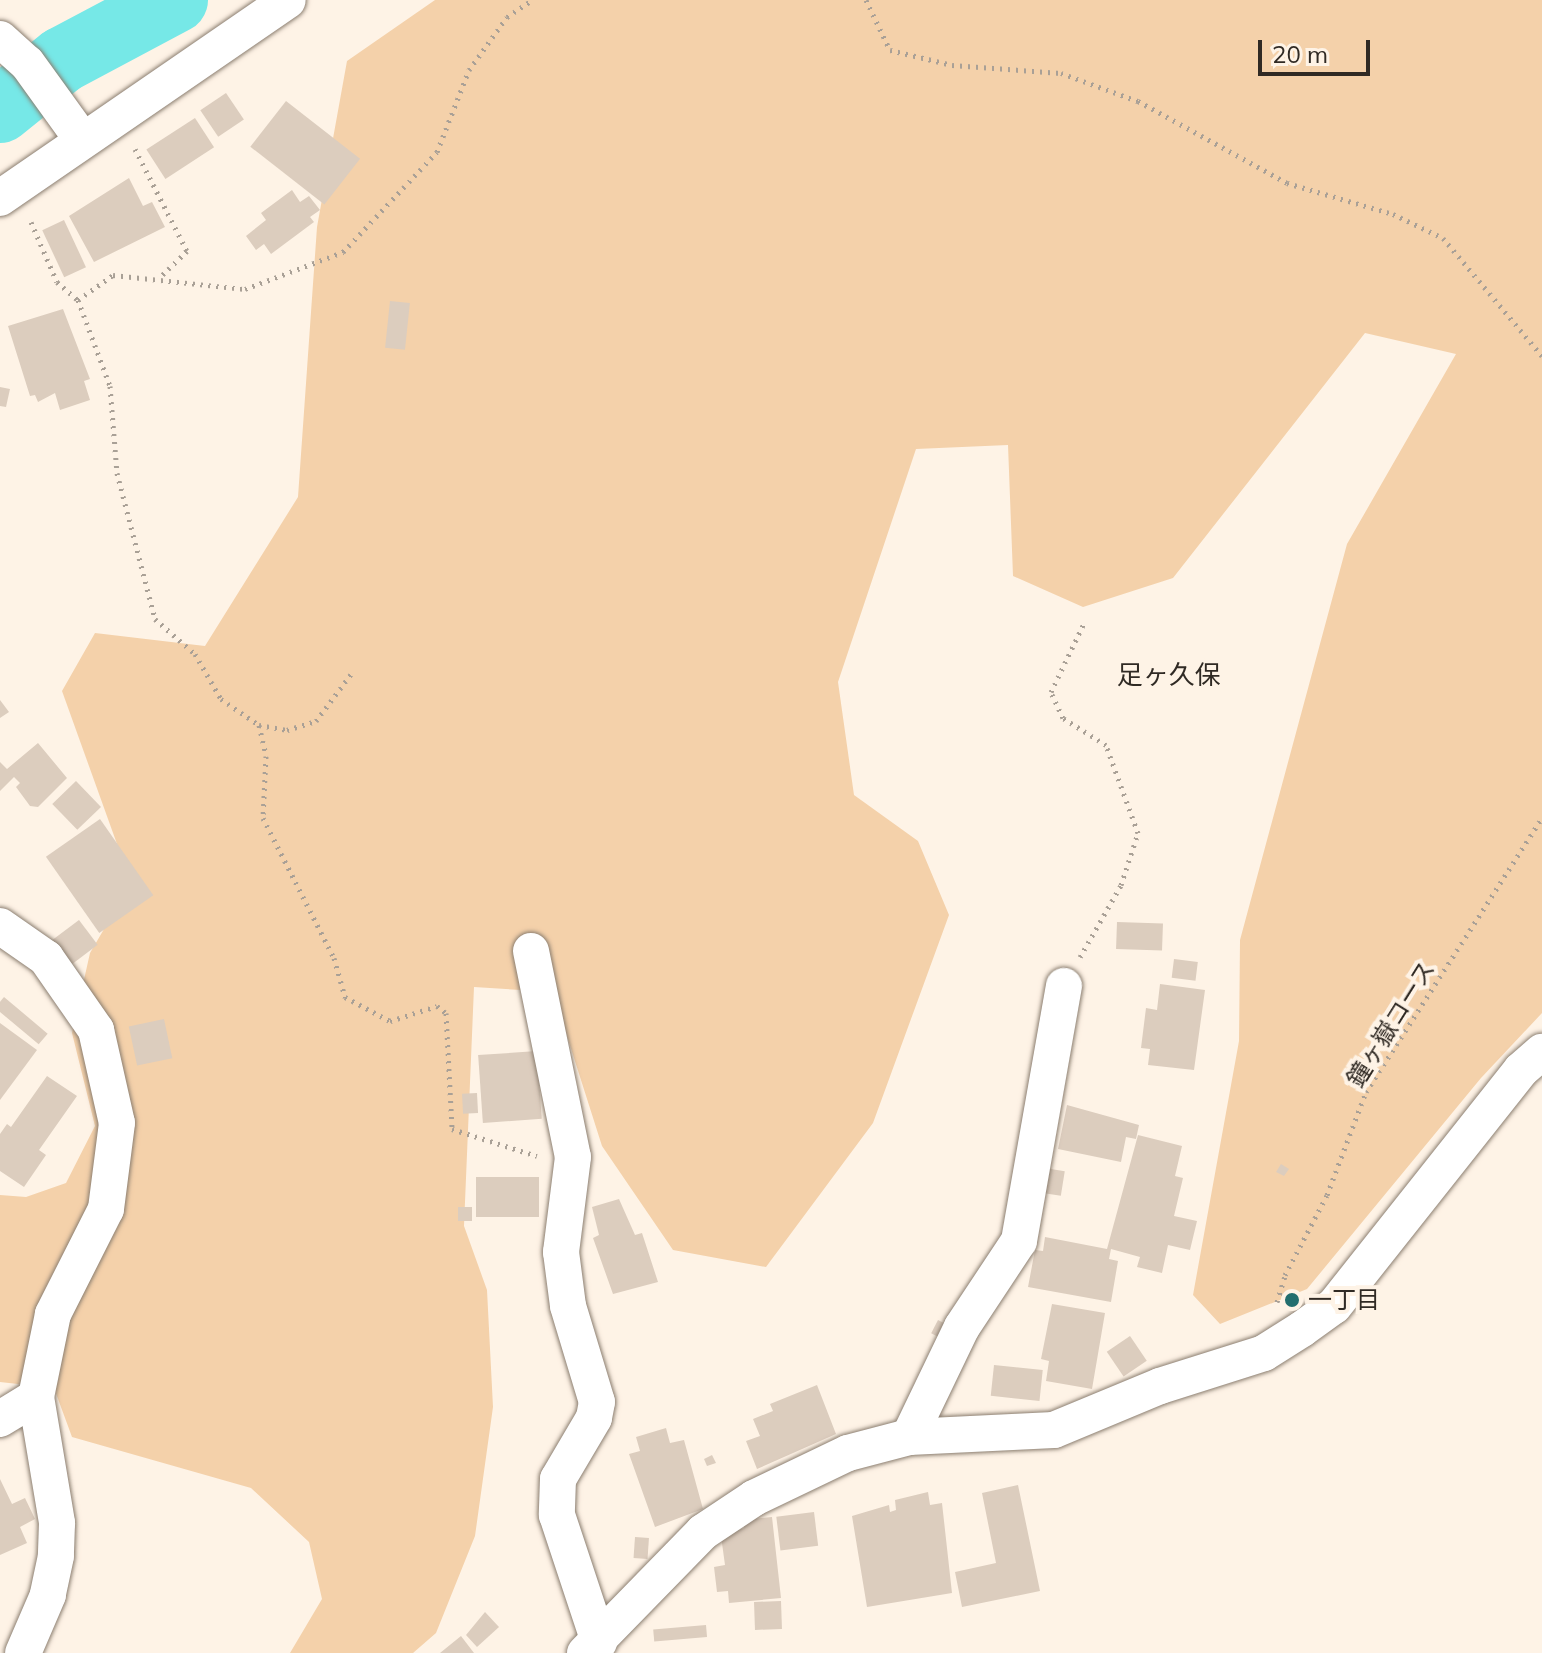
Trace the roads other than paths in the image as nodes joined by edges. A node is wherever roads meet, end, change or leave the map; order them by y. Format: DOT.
graph roads {
  1 [pos="288,0"];
  2 [pos="0,39"];
  3 [pos="81,138"];
  4 [pos="8,191"];
  5 [pos="0,926"];
  6 [pos="531,951"];
  7 [pos="1064,986"];
  8 [pos="1542,1052"];
  9 [pos="36,1397"];
  10 [pos="0,1419"];
  11 [pos="909,1437"];
  12 [pos="592,1648"];
  13 [pos="23,1653"];
  1 -- 3 [label="street"];
  2 -- 3 [label="street"];
  3 -- 4 [label="street"];
  5 -- 9 [label="street"];
  6 -- 12 [label="street"];
  7 -- 11 [label="street"];
  8 -- 11 [label="street"];
  9 -- 10 [label="street"];
  9 -- 13 [label="street"];
  11 -- 12 [label="street"];
}
